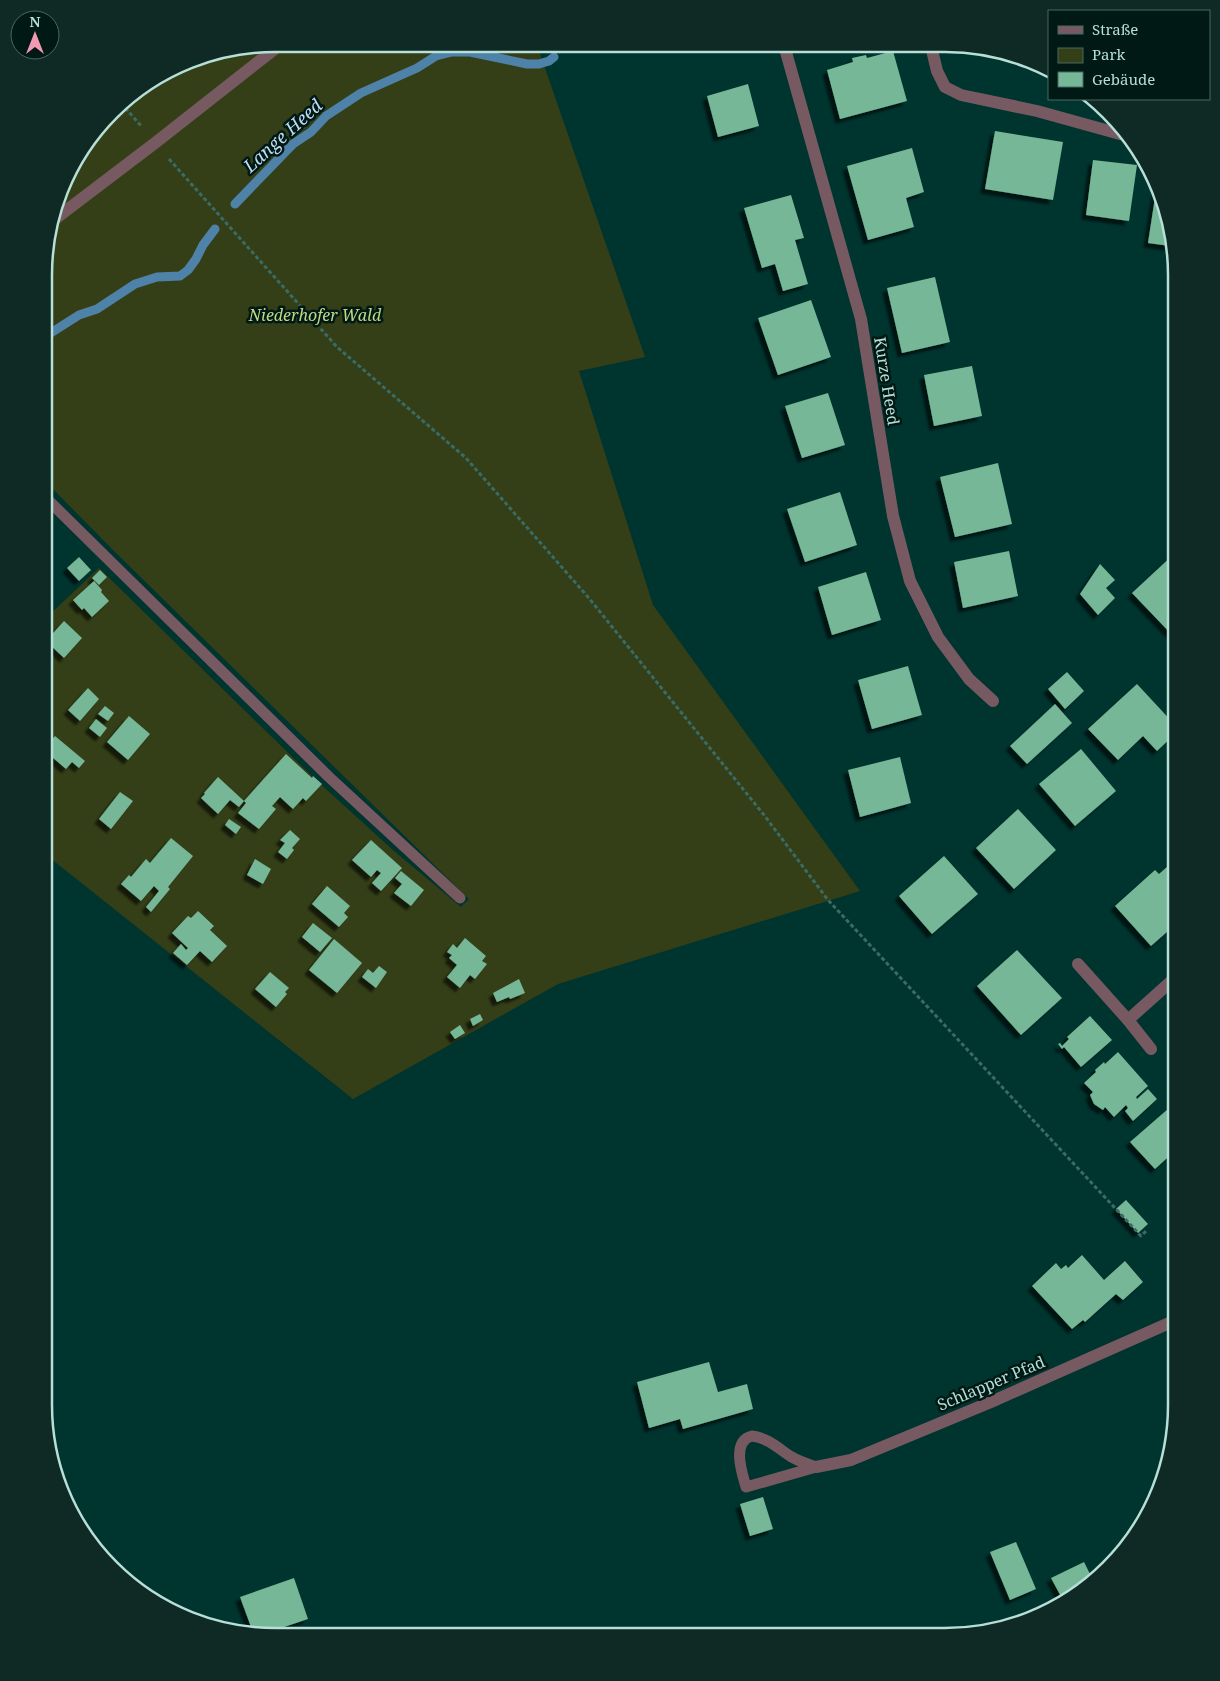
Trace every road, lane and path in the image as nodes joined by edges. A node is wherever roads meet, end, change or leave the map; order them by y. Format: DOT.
graph roads {
  1 [pos="270,52"];
  2 [pos="786,52"];
  3 [pos="932,52"];
  4 [pos="127,109"];
  5 [pos="1116,133"];
  6 [pos="155,143"];
  7 [pos="61,214"];
  8 [pos="52,504"];
  9 [pos="993,702"];
  10 [pos="460,898"];
  11 [pos="1078,964"];
  12 [pos="1168,984"];
  13 [pos="1128,1020"];
  14 [pos="1151,1049"];
  15 [pos="1147,1230"];
  16 [pos="1168,1324"];
  17 [pos="816,1467"];
  1 -- 6 [label="street"];
  2 -- 9 [label="street, Kurze Heed"];
  3 -- 5 [label="street"];
  4 -- 6 [label="path"];
  6 -- 7 [label="street"];
  6 -- 15 [label="path"];
  8 -- 10 [label="lane"];
  11 -- 13 [label="street"];
  12 -- 13 [label="street"];
  13 -- 14 [label="street"];
  16 -- 17 [label="street, Schlapper Pfad"];
  17 -- 17 [label="lane"];
}
